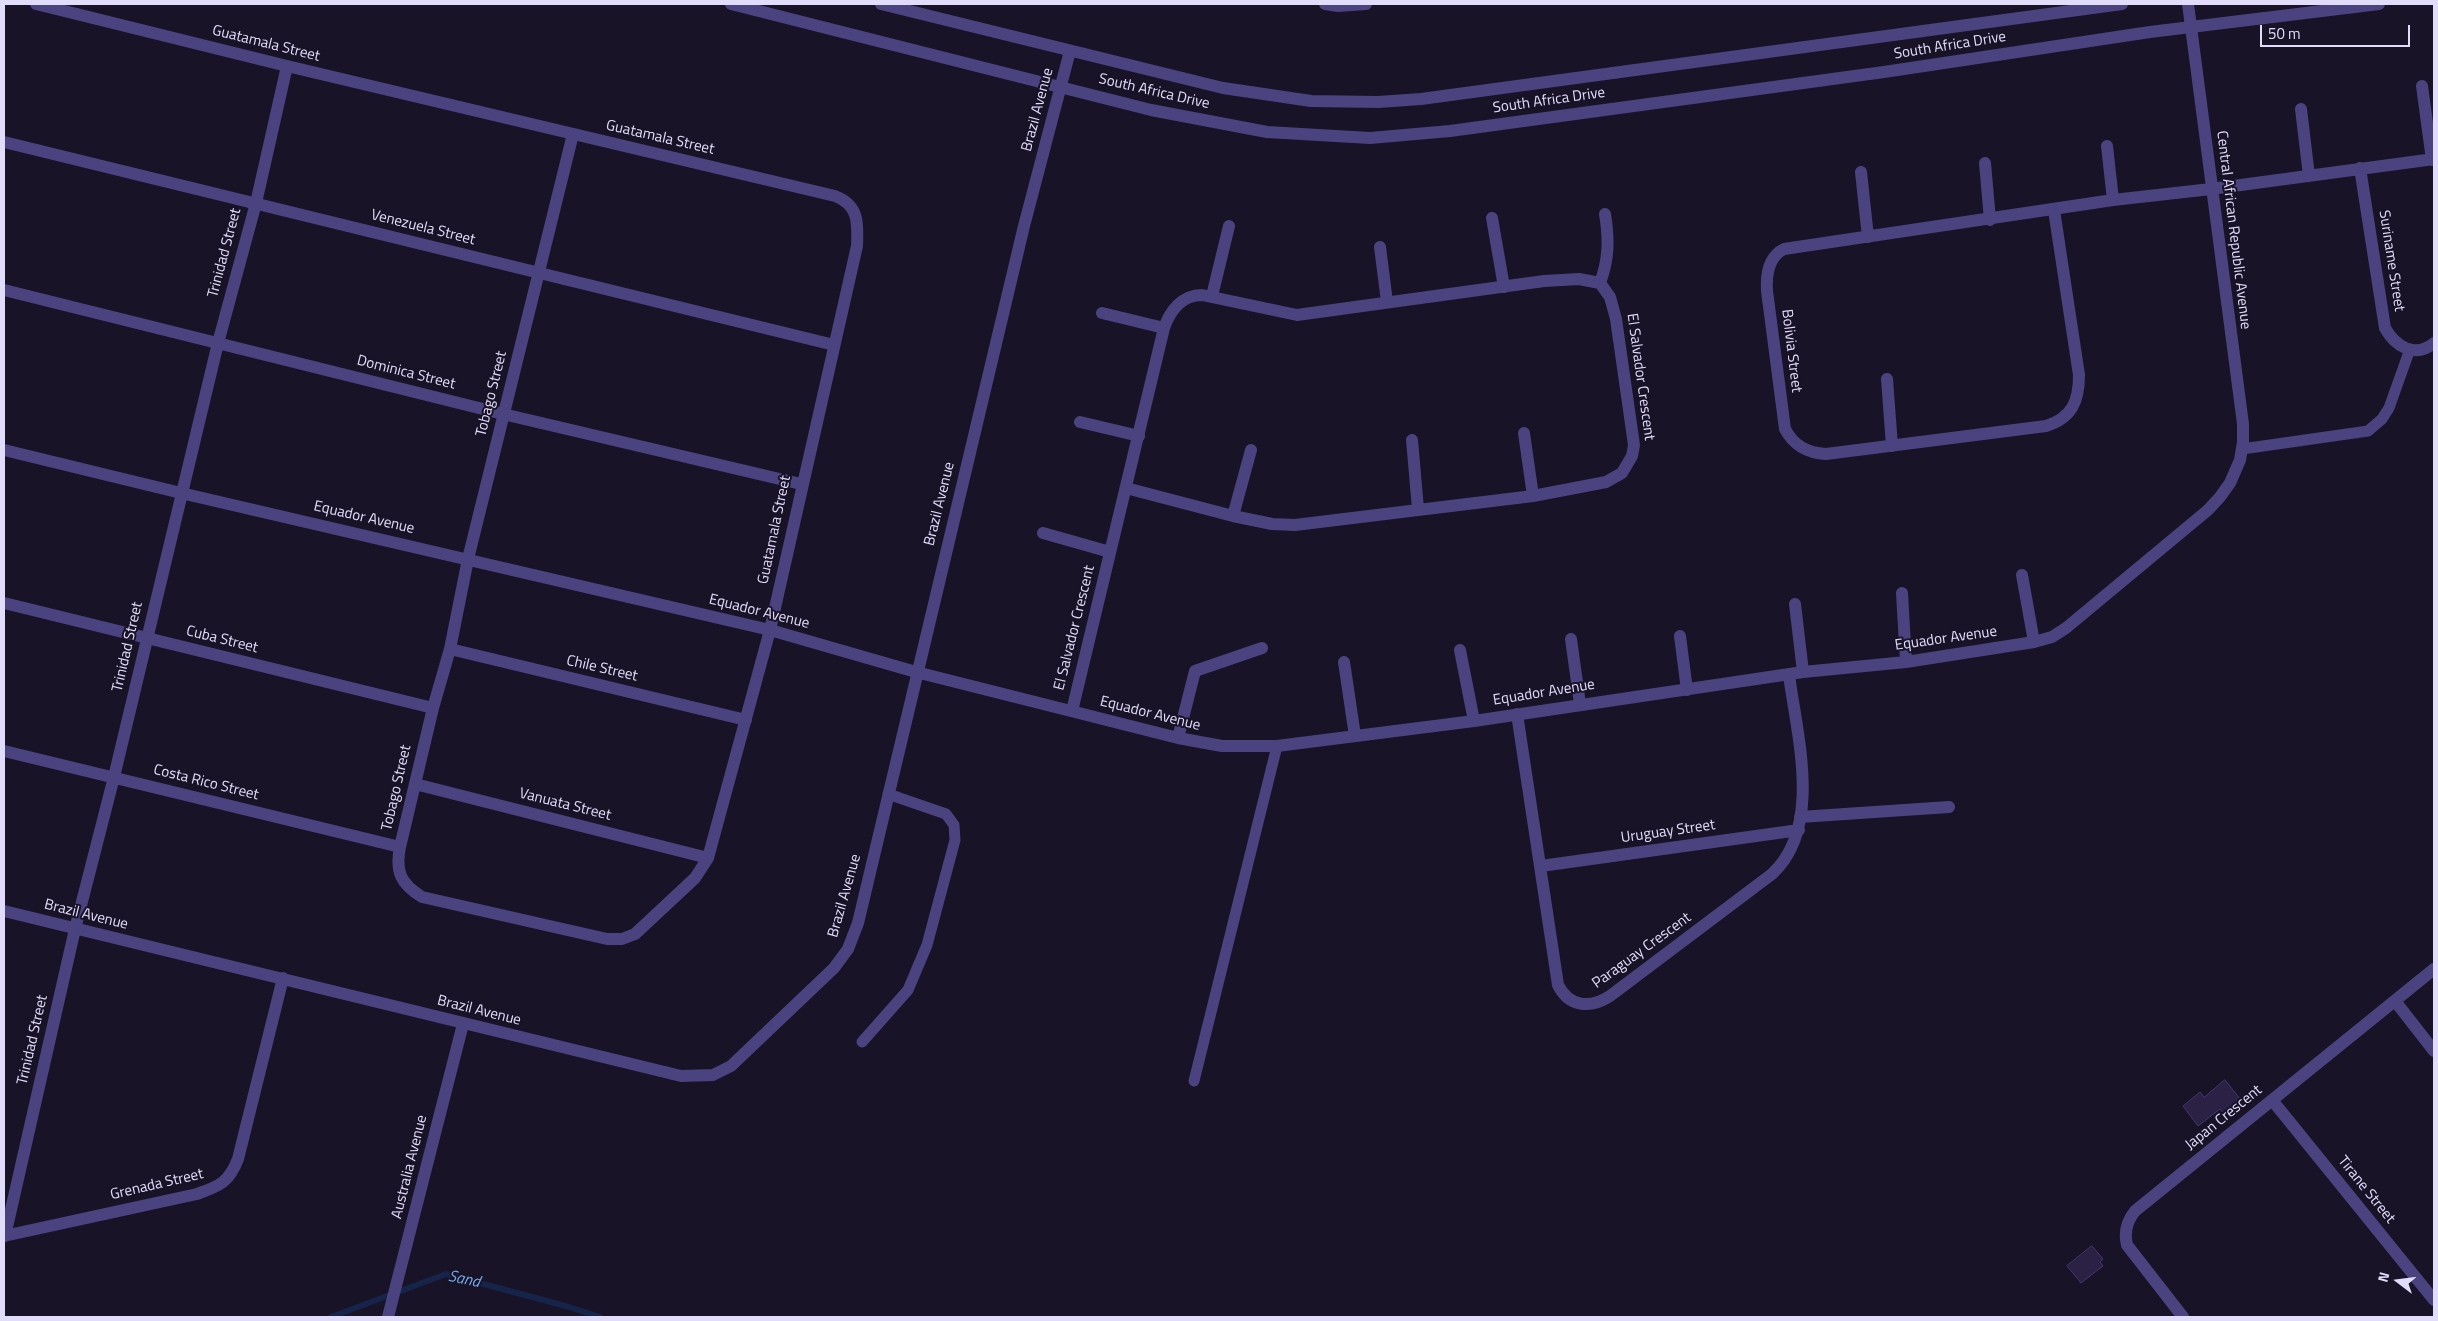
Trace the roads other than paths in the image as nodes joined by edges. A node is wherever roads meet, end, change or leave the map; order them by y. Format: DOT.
graph roads {
  1 [pos="36,4"];
  2 [pos="731,4"];
  3 [pos="881,4"];
  4 [pos="1325,4"];
  5 [pos="1366,4"];
  6 [pos="2122,4"];
  7 [pos="2188,4"];
  8 [pos="2379,4"];
  9 [pos="2191,27"];
  10 [pos="1070,51"];
  11 [pos="287,66"];
  12 [pos="2422,86"];
  13 [pos="1061,87"];
  14 [pos="2301,109"];
  15 [pos="573,134"];
  16 [pos="4,142"];
  17 [pos="2106,146"];
  18 [pos="2433,160"];
  19 [pos="1985,163"];
  20 [pos="2360,168"];
  21 [pos="1861,172"];
  22 [pos="2309,176"];
  23 [pos="2211,189"];
  24 [pos="2114,200"];
  25 [pos="256,203"];
  26 [pos="2054,210"];
  27 [pos="1605,214"];
  28 [pos="1492,218"];
  29 [pos="1990,220"];
  30 [pos="1229,226"];
  31 [pos="1868,237"];
  32 [pos="1380,247"];
  33 [pos="540,275"];
  34 [pos="1600,283"];
  35 [pos="1504,286"];
  36 [pos="4,290"];
  37 [pos="1212,296"];
  38 [pos="1387,302"];
  39 [pos="1102,313"];
  40 [pos="1164,328"];
  41 [pos="218,342"];
  42 [pos="2434,344"];
  43 [pos="834,346"];
  44 [pos="2410,349"];
  45 [pos="1887,379"];
  46 [pos="503,414"];
  47 [pos="1080,422"];
  48 [pos="1524,433"];
  49 [pos="1139,436"];
  50 [pos="1412,440"];
  51 [pos="1892,446"];
  52 [pos="4,450"];
  53 [pos="1251,450"];
  54 [pos="2241,455"];
  55 [pos="801,484"];
  56 [pos="1126,488"];
  57 [pos="181,493"];
  58 [pos="1533,496"];
  59 [pos="1418,509"];
  60 [pos="1234,516"];
  61 [pos="1043,533"];
  62 [pos="1110,552"];
  63 [pos="468,558"];
  64 [pos="2022,575"];
  65 [pos="1902,593"];
  66 [pos="4,603"];
  67 [pos="1795,604"];
  68 [pos="770,630"];
  69 [pos="1680,636"];
  70 [pos="146,638"];
  71 [pos="1571,639"];
  72 [pos="2034,642"];
  73 [pos="1262,648"];
  74 [pos="450,650"];
  75 [pos="1460,650"];
  76 [pos="1344,662"];
  77 [pos="1906,662"];
  78 [pos="916,672"];
  79 [pos="1803,672"];
  80 [pos="1789,675"];
  81 [pos="1687,690"];
  82 [pos="1580,704"];
  83 [pos="433,708"];
  84 [pos="1072,711"];
  85 [pos="1517,714"];
  86 [pos="746,720"];
  87 [pos="1474,721"];
  88 [pos="1355,736"];
  89 [pos="1178,738"];
  90 [pos="1277,746"];
  91 [pos="4,751"];
  92 [pos="114,777"];
  93 [pos="415,784"];
  94 [pos="888,794"];
  95 [pos="1949,808"];
  96 [pos="1800,824"];
  97 [pos="400,847"];
  98 [pos="708,858"];
  99 [pos="1541,866"];
  100 [pos="4,911"];
  101 [pos="75,929"];
  102 [pos="2434,969"];
  103 [pos="283,978"];
  104 [pos="2395,1001"];
  105 [pos="463,1024"];
  106 [pos="862,1042"];
  107 [pos="2434,1051"];
  108 [pos="1194,1081"];
  109 [pos="2272,1100"];
  110 [pos="4,1236"];
  111 [pos="2434,1300"];
  112 [pos="388,1317"];
  113 [pos="2184,1317"];
  1 -- 11 [label="street, Guatamala Street"];
  2 -- 13 [label="street, South Africa Drive"];
  3 -- 10 [label="street, South Africa Drive"];
  4 -- 5 [label="street"];
  6 -- 10 [label="street, South Africa Drive"];
  7 -- 9 [label="street, Central African Republic Avenue"];
  8 -- 9 [label="street, South Africa Drive"];
  9 -- 13 [label="street, South Africa Drive"];
  9 -- 23 [label="street, Central African Republic Avenue"];
  10 -- 13 [label="street, Brazil Avenue"];
  11 -- 15 [label="street, Guatamala Street"];
  11 -- 25 [label="street, Trinidad Street"];
  12 -- 18 [label="street"];
  13 -- 78 [label="street, Brazil Avenue"];
  14 -- 22 [label="street"];
  15 -- 33 [label="street, Tobago Street"];
  15 -- 43 [label="street, Guatamala Street"];
  16 -- 25 [label="street, Venezuela Street"];
  17 -- 24 [label="street"];
  18 -- 20 [label="street"];
  19 -- 29 [label="street"];
  20 -- 22 [label="street"];
  20 -- 44 [label="street, Suriname Street"];
  21 -- 31 [label="street"];
  22 -- 23 [label="street"];
  23 -- 24 [label="street, Bolivia Street"];
  23 -- 54 [label="street, Central African Republic Avenue"];
  24 -- 26 [label="street, Bolivia Street"];
  25 -- 33 [label="street, Venezuela Street"];
  25 -- 41 [label="street, Trinidad Street"];
  26 -- 29 [label="street, Bolivia Street"];
  26 -- 51 [label="street, Bolivia Street"];
  27 -- 34 [label="street"];
  28 -- 35 [label="street"];
  29 -- 31 [label="street, Bolivia Street"];
  30 -- 37 [label="street"];
  31 -- 51 [label="street, Bolivia Street"];
  32 -- 38 [label="street"];
  33 -- 43 [label="street, Venezuela Street"];
  33 -- 46 [label="street, Tobago Street"];
  34 -- 35 [label="street, El Salvador Crescent"];
  34 -- 58 [label="street, El Salvador Crescent"];
  35 -- 38 [label="street, El Salvador Crescent"];
  36 -- 41 [label="street, Dominica Street"];
  37 -- 38 [label="street, El Salvador Crescent"];
  37 -- 40 [label="street, El Salvador Crescent"];
  39 -- 40 [label="street"];
  40 -- 49 [label="street, El Salvador Crescent"];
  41 -- 46 [label="street, Dominica Street"];
  41 -- 57 [label="street, Trinidad Street"];
  42 -- 44 [label="street"];
  43 -- 55 [label="street, Guatamala Street"];
  44 -- 54 [label="lane"];
  45 -- 51 [label="street"];
  46 -- 55 [label="street, Dominica Street"];
  46 -- 63 [label="street, Tobago Street"];
  47 -- 49 [label="street"];
  48 -- 58 [label="street"];
  49 -- 56 [label="street, El Salvador Crescent"];
  50 -- 59 [label="street"];
  52 -- 57 [label="street, Equador Avenue"];
  53 -- 60 [label="street"];
  54 -- 72 [label="street, Equador Avenue"];
  55 -- 68 [label="street, Guatamala Street"];
  56 -- 60 [label="street, El Salvador Crescent"];
  56 -- 62 [label="street, El Salvador Crescent"];
  57 -- 63 [label="street, Equador Avenue"];
  57 -- 70 [label="street, Trinidad Street"];
  58 -- 59 [label="street, El Salvador Crescent"];
  59 -- 60 [label="street, El Salvador Crescent"];
  61 -- 62 [label="street, El Salvador Crescent"];
  62 -- 84 [label="street, El Salvador Crescent"];
  63 -- 68 [label="street, Equador Avenue"];
  63 -- 74 [label="street, Tobago Street"];
  64 -- 72 [label="street"];
  65 -- 77 [label="street"];
  66 -- 70 [label="street, Cuba Street"];
  67 -- 79 [label="street"];
  68 -- 78 [label="street, Equador Avenue"];
  68 -- 86 [label="street, Tobago Street"];
  69 -- 81 [label="street"];
  70 -- 83 [label="street, Cuba Street"];
  70 -- 92 [label="street, Trinidad Street"];
  71 -- 82 [label="street"];
  72 -- 77 [label="street, Equador Avenue"];
  73 -- 89 [label="street"];
  74 -- 83 [label="street, Tobago Street"];
  74 -- 86 [label="street, Chile Street"];
  75 -- 87 [label="street"];
  76 -- 88 [label="street"];
  77 -- 79 [label="street, Equador Avenue"];
  78 -- 84 [label="street, Equador Avenue"];
  78 -- 94 [label="street, Brazil Avenue"];
  79 -- 80 [label="street, Equador Avenue"];
  80 -- 81 [label="street, Equador Avenue"];
  80 -- 96 [label="street, Paraguay Crescent"];
  81 -- 82 [label="street, Equador Avenue"];
  82 -- 85 [label="street, Equador Avenue"];
  83 -- 93 [label="street, Tobago Street"];
  84 -- 89 [label="street, Equador Avenue"];
  85 -- 87 [label="street, Equador Avenue"];
  85 -- 99 [label="street, Paraguay Crescent"];
  86 -- 98 [label="street, Tobago Street"];
  87 -- 88 [label="street, Equador Avenue"];
  88 -- 90 [label="street, Equador Avenue"];
  89 -- 90 [label="street, Equador Avenue"];
  90 -- 108 [label="lane"];
  91 -- 92 [label="street, Costa Rico Street"];
  92 -- 97 [label="street, Costa Rico Street"];
  92 -- 101 [label="street, Trinidad Street"];
  93 -- 97 [label="street, Tobago Street"];
  93 -- 98 [label="street, Vanuata Street"];
  94 -- 105 [label="street, Brazil Avenue"];
  94 -- 106 [label="lane"];
  95 -- 96 [label="street, Uruguay Street"];
  96 -- 99 [label="street, Uruguay Street"];
  96 -- 99 [label="street, Paraguay Crescent"];
  97 -- 98 [label="street, Tobago Street"];
  100 -- 101 [label="street, Brazil Avenue"];
  101 -- 103 [label="street, Brazil Avenue"];
  101 -- 110 [label="street, Trinidad Street"];
  102 -- 104 [label="street, Japan Crescent"];
  103 -- 105 [label="street, Brazil Avenue"];
  103 -- 110 [label="street, Grenada Street"];
  104 -- 107 [label="street"];
  104 -- 109 [label="street, Japan Crescent"];
  105 -- 112 [label="street, Australia Avenue"];
  109 -- 111 [label="street, Tirane Street"];
  109 -- 113 [label="street, Japan Crescent"];
}
